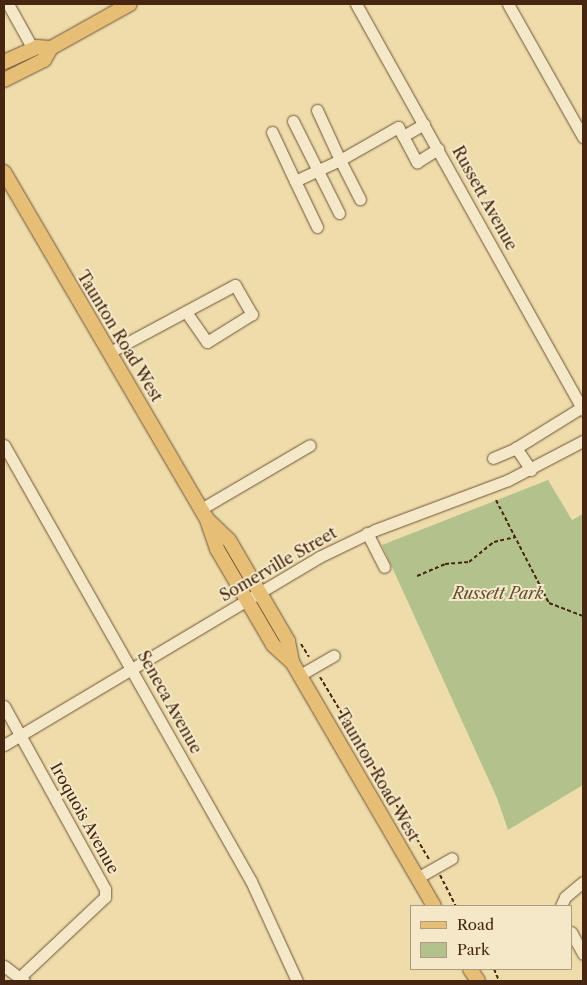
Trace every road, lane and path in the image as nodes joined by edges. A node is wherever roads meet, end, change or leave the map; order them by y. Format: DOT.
graph roads {
  1 [pos="8,4"];
  2 [pos="130,4"];
  3 [pos="356,4"];
  4 [pos="508,4"];
  5 [pos="51,48"];
  6 [pos="32,49"];
  7 [pos="4,62"];
  8 [pos="4,80"];
  9 [pos="317,110"];
  10 [pos="294,121"];
  11 [pos="424,124"];
  12 [pos="272,132"];
  13 [pos="403,136"];
  14 [pos="583,137"];
  15 [pos="438,149"];
  16 [pos="340,160"];
  17 [pos="317,171"];
  18 [pos="4,172"];
  19 [pos="295,181"];
  20 [pos="360,199"];
  21 [pos="338,214"];
  22 [pos="317,227"];
  23 [pos="186,312"];
  24 [pos="110,352"];
  25 [pos="582,409"];
  26 [pos="583,441"];
  27 [pos="4,445"];
  28 [pos="310,445"];
  29 [pos="516,448"];
  30 [pos="493,458"];
  31 [pos="531,470"];
  32 [pos="496,500"];
  33 [pos="203,513"];
  34 [pos="368,533"];
  35 [pos="515,537"];
  36 [pos="384,567"];
  37 [pos="417,576"];
  38 [pos="260,592"];
  39 [pos="246,600"];
  40 [pos="583,616"];
  41 [pos="300,642"];
  42 [pos="334,656"];
  43 [pos="292,662"];
  44 [pos="132,667"];
  45 [pos="314,667"];
  46 [pos="300,676"];
  47 [pos="4,706"];
  48 [pos="20,735"];
  49 [pos="4,745"];
  50 [pos="452,858"];
  51 [pos="435,868"];
  52 [pos="417,878"];
  53 [pos="583,882"];
  54 [pos="433,905"];
  55 [pos="455,905"];
  56 [pos="561,905"];
  57 [pos="572,934"];
  58 [pos="583,954"];
  59 [pos="4,966"];
  60 [pos="471,970"];
  61 [pos="22,979"];
  62 [pos="297,981"];
  63 [pos="478,981"];
  1 -- 6 [label="street"];
  2 -- 5 [label="main road"];
  3 -- 11 [label="street, Russett Avenue"];
  4 -- 14 [label="street"];
  5 -- 6 [label="main road"];
  5 -- 8 [label="main road"];
  6 -- 7 [label="main road"];
  9 -- 16 [label="street"];
  10 -- 17 [label="street"];
  11 -- 13 [label="street"];
  11 -- 15 [label="street, Russett Avenue"];
  12 -- 19 [label="street"];
  13 -- 15 [label="street"];
  13 -- 16 [label="street"];
  15 -- 25 [label="street, Russett Avenue"];
  16 -- 17 [label="street"];
  16 -- 20 [label="street"];
  17 -- 19 [label="street"];
  17 -- 21 [label="street"];
  18 -- 24 [label="main road, Taunton Road West"];
  19 -- 22 [label="street"];
  23 -- 23 [label="street"];
  23 -- 24 [label="street"];
  24 -- 33 [label="main road, Taunton Road West"];
  25 -- 29 [label="street"];
  26 -- 31 [label="street, Somerville Street"];
  27 -- 44 [label="street, Seneca Avenue"];
  28 -- 33 [label="street"];
  29 -- 30 [label="street"];
  29 -- 31 [label="street"];
  31 -- 34 [label="street, Somerville Street"];
  32 -- 35 [label="path"];
  33 -- 38 [label="main road, Taunton Road West"];
  33 -- 39 [label="main road, Taunton Road West"];
  34 -- 36 [label="street"];
  34 -- 38 [label="street, Somerville Street"];
  35 -- 37 [label="path"];
  35 -- 40 [label="path"];
  38 -- 39 [label="street, Somerville Street"];
  38 -- 43 [label="main road, Taunton Road West"];
  39 -- 43 [label="main road, Taunton Road West"];
  39 -- 44 [label="street, Somerville Street"];
  41 -- 45 [label="path"];
  42 -- 45 [label="street"];
  43 -- 46 [label="main road, Taunton Road West"];
  44 -- 48 [label="street, Somerville Street"];
  44 -- 62 [label="street, Seneca Avenue"];
  45 -- 46 [label="street"];
  45 -- 51 [label="path"];
  46 -- 52 [label="main road, Taunton Road West"];
  47 -- 48 [label="street, Iroquois Avenue"];
  48 -- 49 [label="street, Somerville Street"];
  48 -- 61 [label="street, Iroquois Avenue"];
  50 -- 51 [label="street"];
  51 -- 52 [label="street"];
  51 -- 55 [label="path"];
  52 -- 54 [label="main road, Taunton Road West"];
  53 -- 56 [label="street"];
  57 -- 58 [label="street"];
  59 -- 61 [label="street"];
  60 -- 63 [label="main road"];
}
